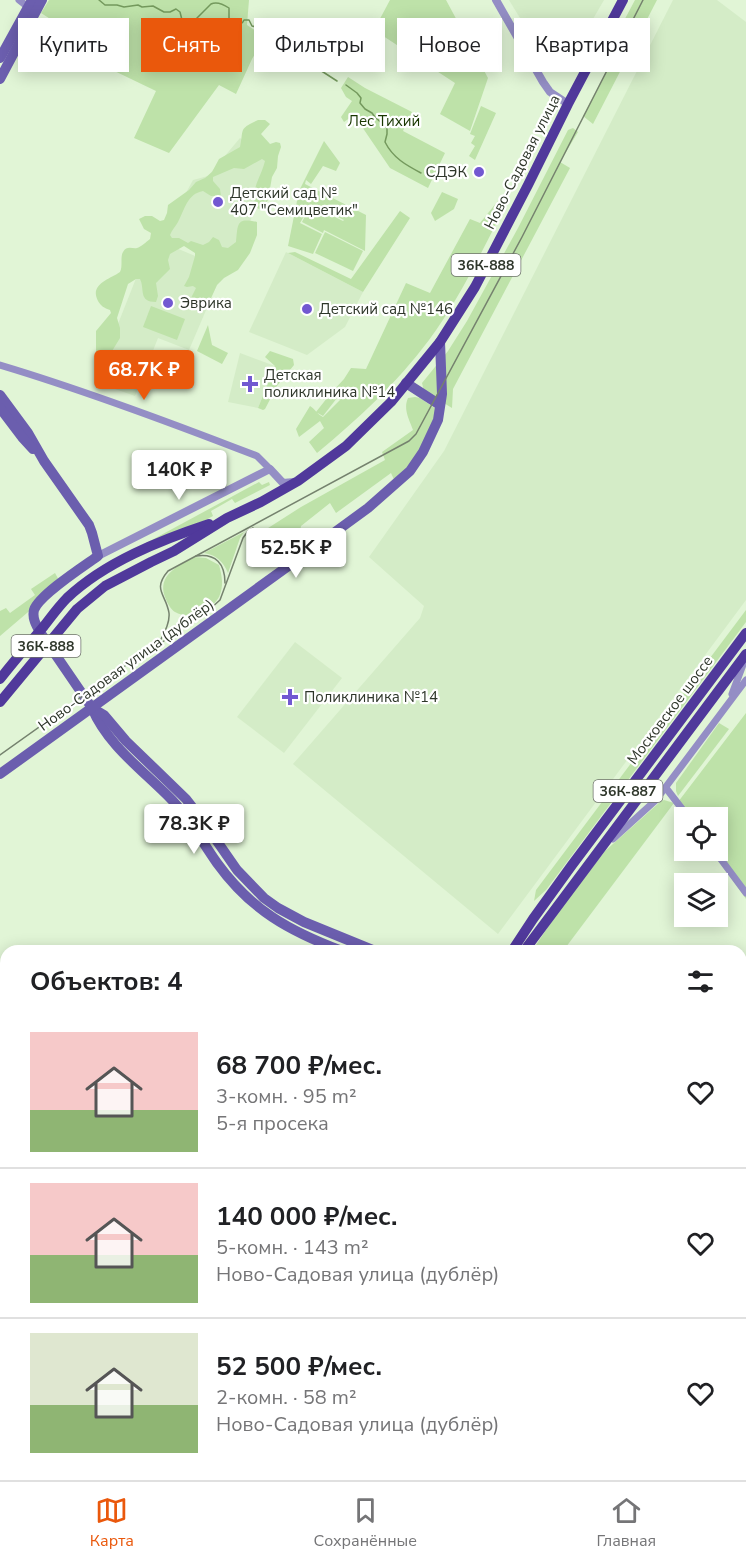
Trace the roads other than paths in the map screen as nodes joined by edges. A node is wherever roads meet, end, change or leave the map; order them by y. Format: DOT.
graph roads {
  1 [pos="42,0"];
  2 [pos="496,0"];
  3 [pos="623,0"];
  4 [pos="26,2"];
  5 [pos="0,58"];
  6 [pos="0,79"];
  7 [pos="568,104"];
  8 [pos="440,342"];
  9 [pos="0,365"];
  10 [pos="406,383"];
  11 [pos="0,395"];
  12 [pos="440,405"];
  13 [pos="0,408"];
  14 [pos="44,460"];
  15 [pos="270,469"];
  16 [pos="298,481"];
  17 [pos="227,518"];
  18 [pos="98,556"];
  19 [pos="746,633"];
  20 [pos="746,644"];
  21 [pos="746,655"];
  22 [pos="0,679"];
  23 [pos="746,680"];
  24 [pos="0,702"];
  25 [pos="729,702"];
  26 [pos="92,708"];
  27 [pos="0,774"];
  28 [pos="666,788"];
  29 [pos="681,807"];
  30 [pos="594,855"];
  31 [pos="722,861"];
  32 [pos="577,870"];
  33 [pos="746,893"];
  34 [pos="328,945"];
  35 [pos="360,945"];
  36 [pos="516,945"];
  37 [pos="523,945"];
  38 [pos="528,945"];
  1 -- 6 [label="main road"];
  2 -- 7 [label="street"];
  3 -- 7 [label="main road, Ново-Садовая улица / 36К-888"];
  4 -- 5 [label="main road"];
  7 -- 8 [label="main road, Ново-Садовая улица / 36К-888"];
  8 -- 10 [label="main road, Ново-Садовая улица / 36К-888"];
  8 -- 12 [label="main road, Ново-Садовая улица (дублёр)"];
  9 -- 15 [label="street"];
  10 -- 12 [label="main road"];
  10 -- 16 [label="main road, Ново-Садовая улица / 36К-888"];
  11 -- 14 [label="main road"];
  12 -- 26 [label="main road, Ново-Садовая улица (дублёр)"];
  13 -- 14 [label="main road"];
  14 -- 18 [label="main road"];
  15 -- 16 [label="street"];
  15 -- 18 [label="street"];
  16 -- 17 [label="main road, Ново-Садовая улица / 36К-888"];
  17 -- 22 [label="main road, Ново-Садовая улица / 36К-888"];
  17 -- 24 [label="main road, Ново-Садовая улица / 36К-888"];
  18 -- 26 [label="main road"];
  19 -- 36 [label="main road, Московское шоссе / 36К-887"];
  20 -- 32 [label="main road, Московское шоссе / 36К-887"];
  21 -- 25 [label="street"];
  21 -- 30 [label="main road, Московское шоссе / 36К-887"];
  23 -- 25 [label="street"];
  25 -- 28 [label="street"];
  26 -- 27 [label="main road, Ново-Садовая улица (дублёр)"];
  26 -- 34 [label="main road"];
  26 -- 35 [label="main road"];
  28 -- 29 [label="street"];
  28 -- 30 [label="street"];
  30 -- 32 [label="street"];
  30 -- 38 [label="main road, Московское шоссе / 36К-887"];
  31 -- 33 [label="street"];
  32 -- 37 [label="main road, Московское шоссе / 36К-887"];
}
